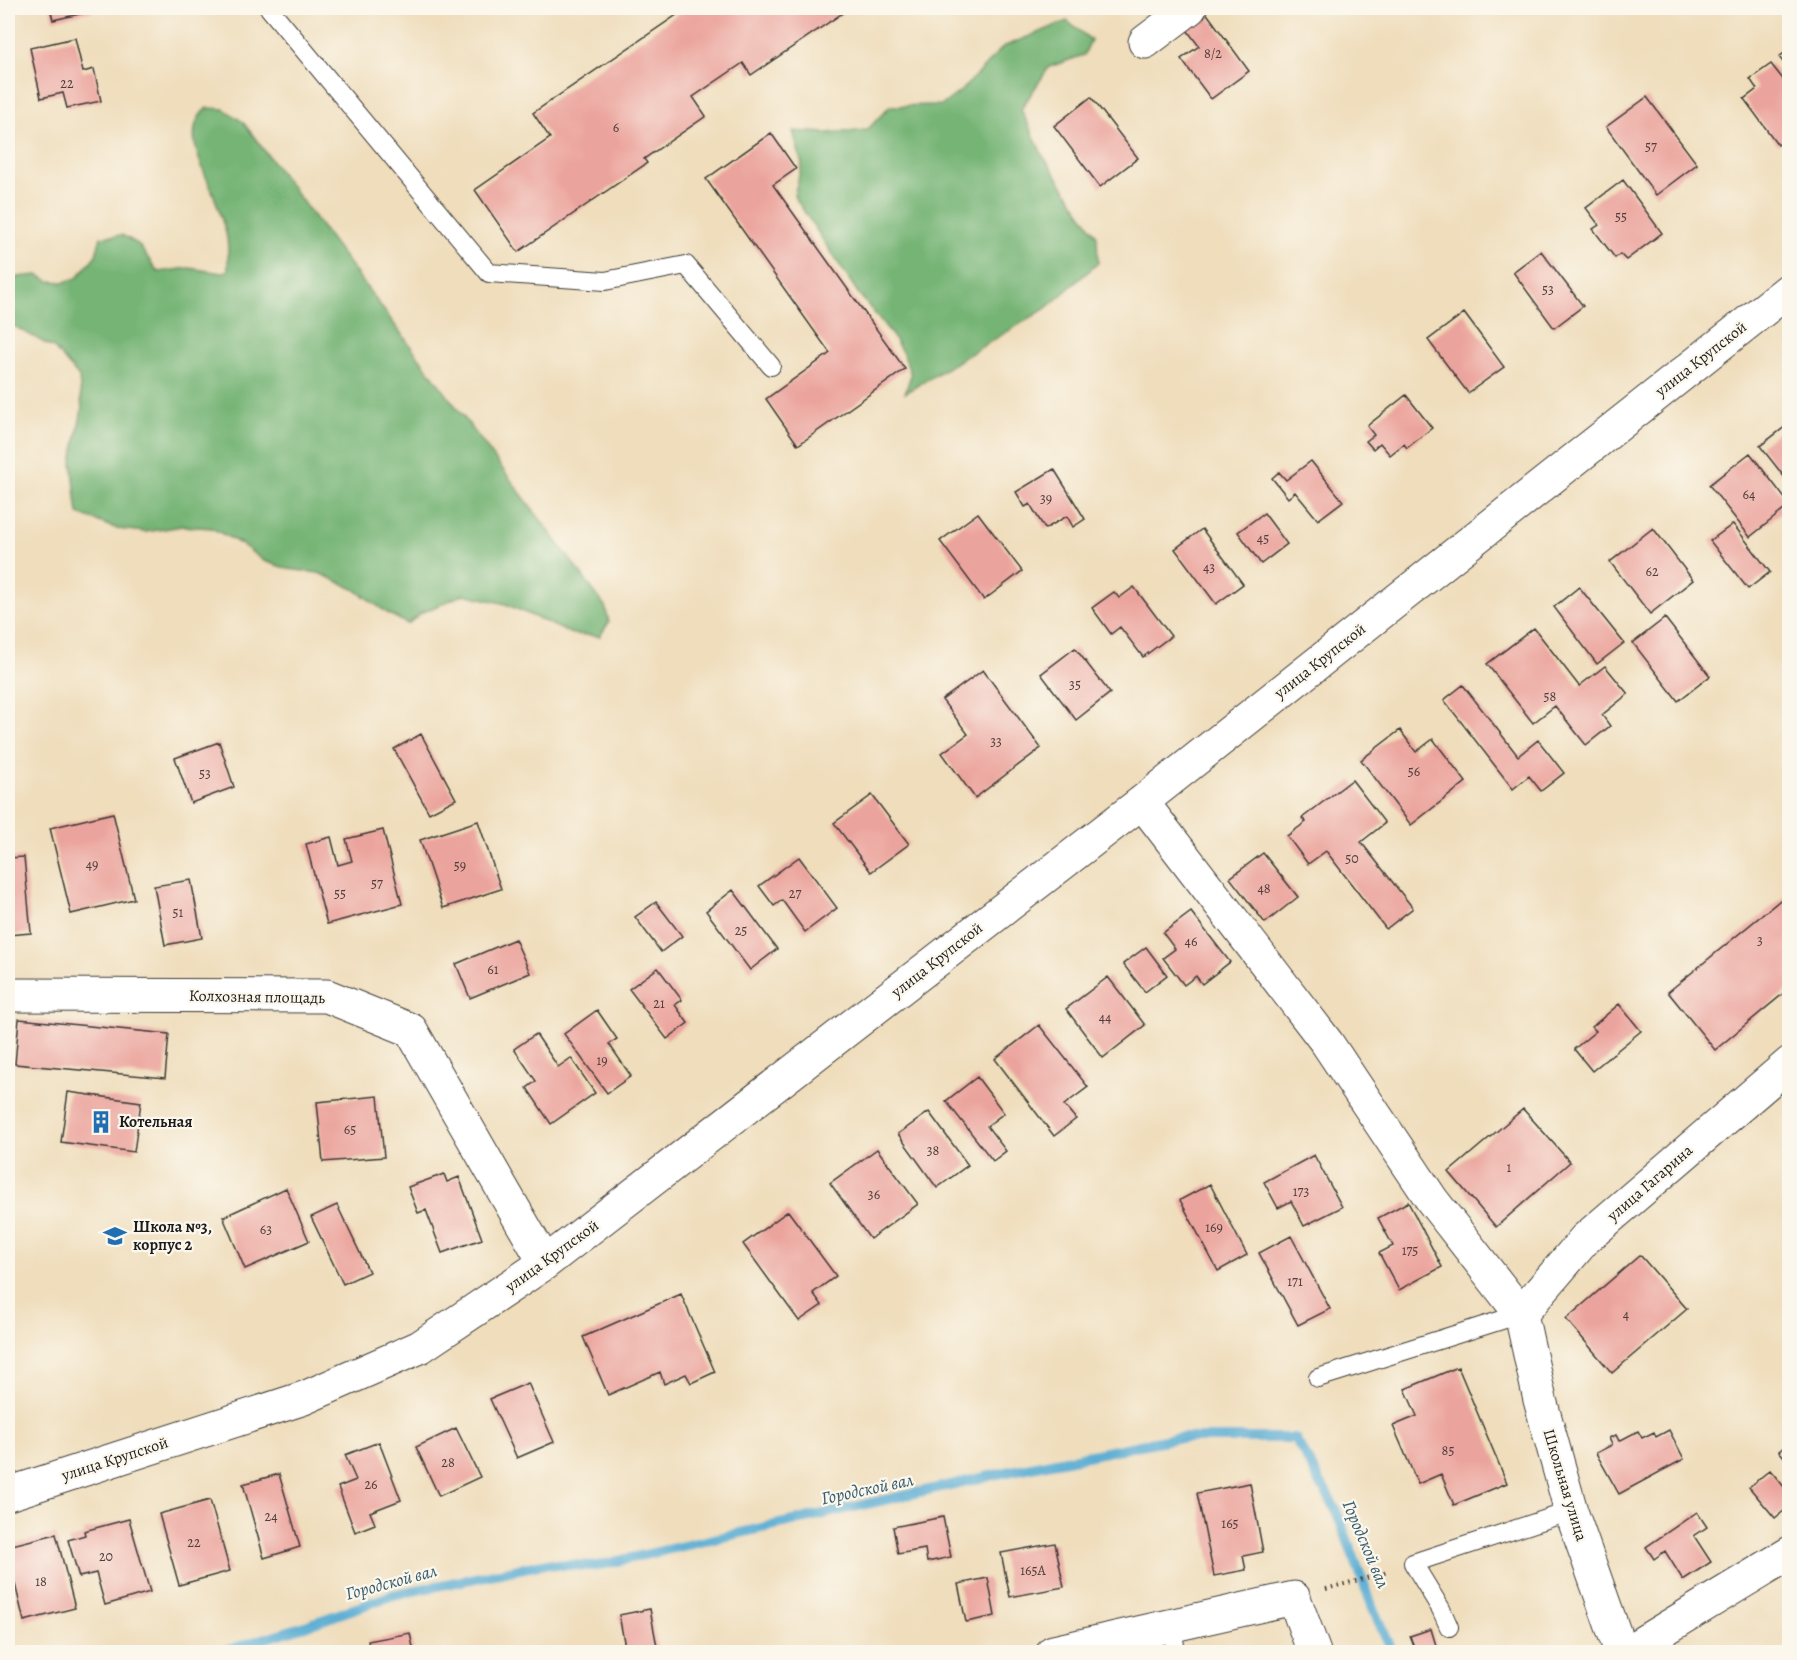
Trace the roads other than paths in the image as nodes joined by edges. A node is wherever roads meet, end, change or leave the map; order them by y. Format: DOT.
graph roads {
  1 [pos="269,8"];
  2 [pos="1190,8"];
  3 [pos="1145,42"];
  4 [pos="1790,289"];
  5 [pos="771,366"];
  6 [pos="1142,802"];
  7 [pos="8,995"];
  8 [pos="1790,1063"];
  9 [pos="545,1263"];
  10 [pos="1521,1314"];
  11 [pos="1318,1377"];
  12 [pos="8,1494"];
  13 [pos="1571,1511"];
  14 [pos="1790,1553"];
  15 [pos="1449,1627"];
  16 [pos="1174,1639"];
  17 [pos="1053,1653"];
  18 [pos="1314,1653"];
  19 [pos="1621,1653"];
  20 [pos="1627,1653"];
  1 -- 5 [label="lane"];
  2 -- 3 [label="street"];
  4 -- 6 [label="street, улица Крупской"];
  6 -- 9 [label="street, улица Крупской"];
  6 -- 10 [label="street"];
  7 -- 9 [label="street, Колхозная площадь"];
  8 -- 10 [label="street, улица Гагарина"];
  9 -- 12 [label="street, улица Крупской"];
  10 -- 11 [label="lane"];
  10 -- 13 [label="street, Школьная улица"];
  13 -- 15 [label="lane"];
  13 -- 19 [label="street, Школьная улица"];
  14 -- 20 [label="street"];
  16 -- 17 [label="street"];
  16 -- 18 [label="street"];
}
